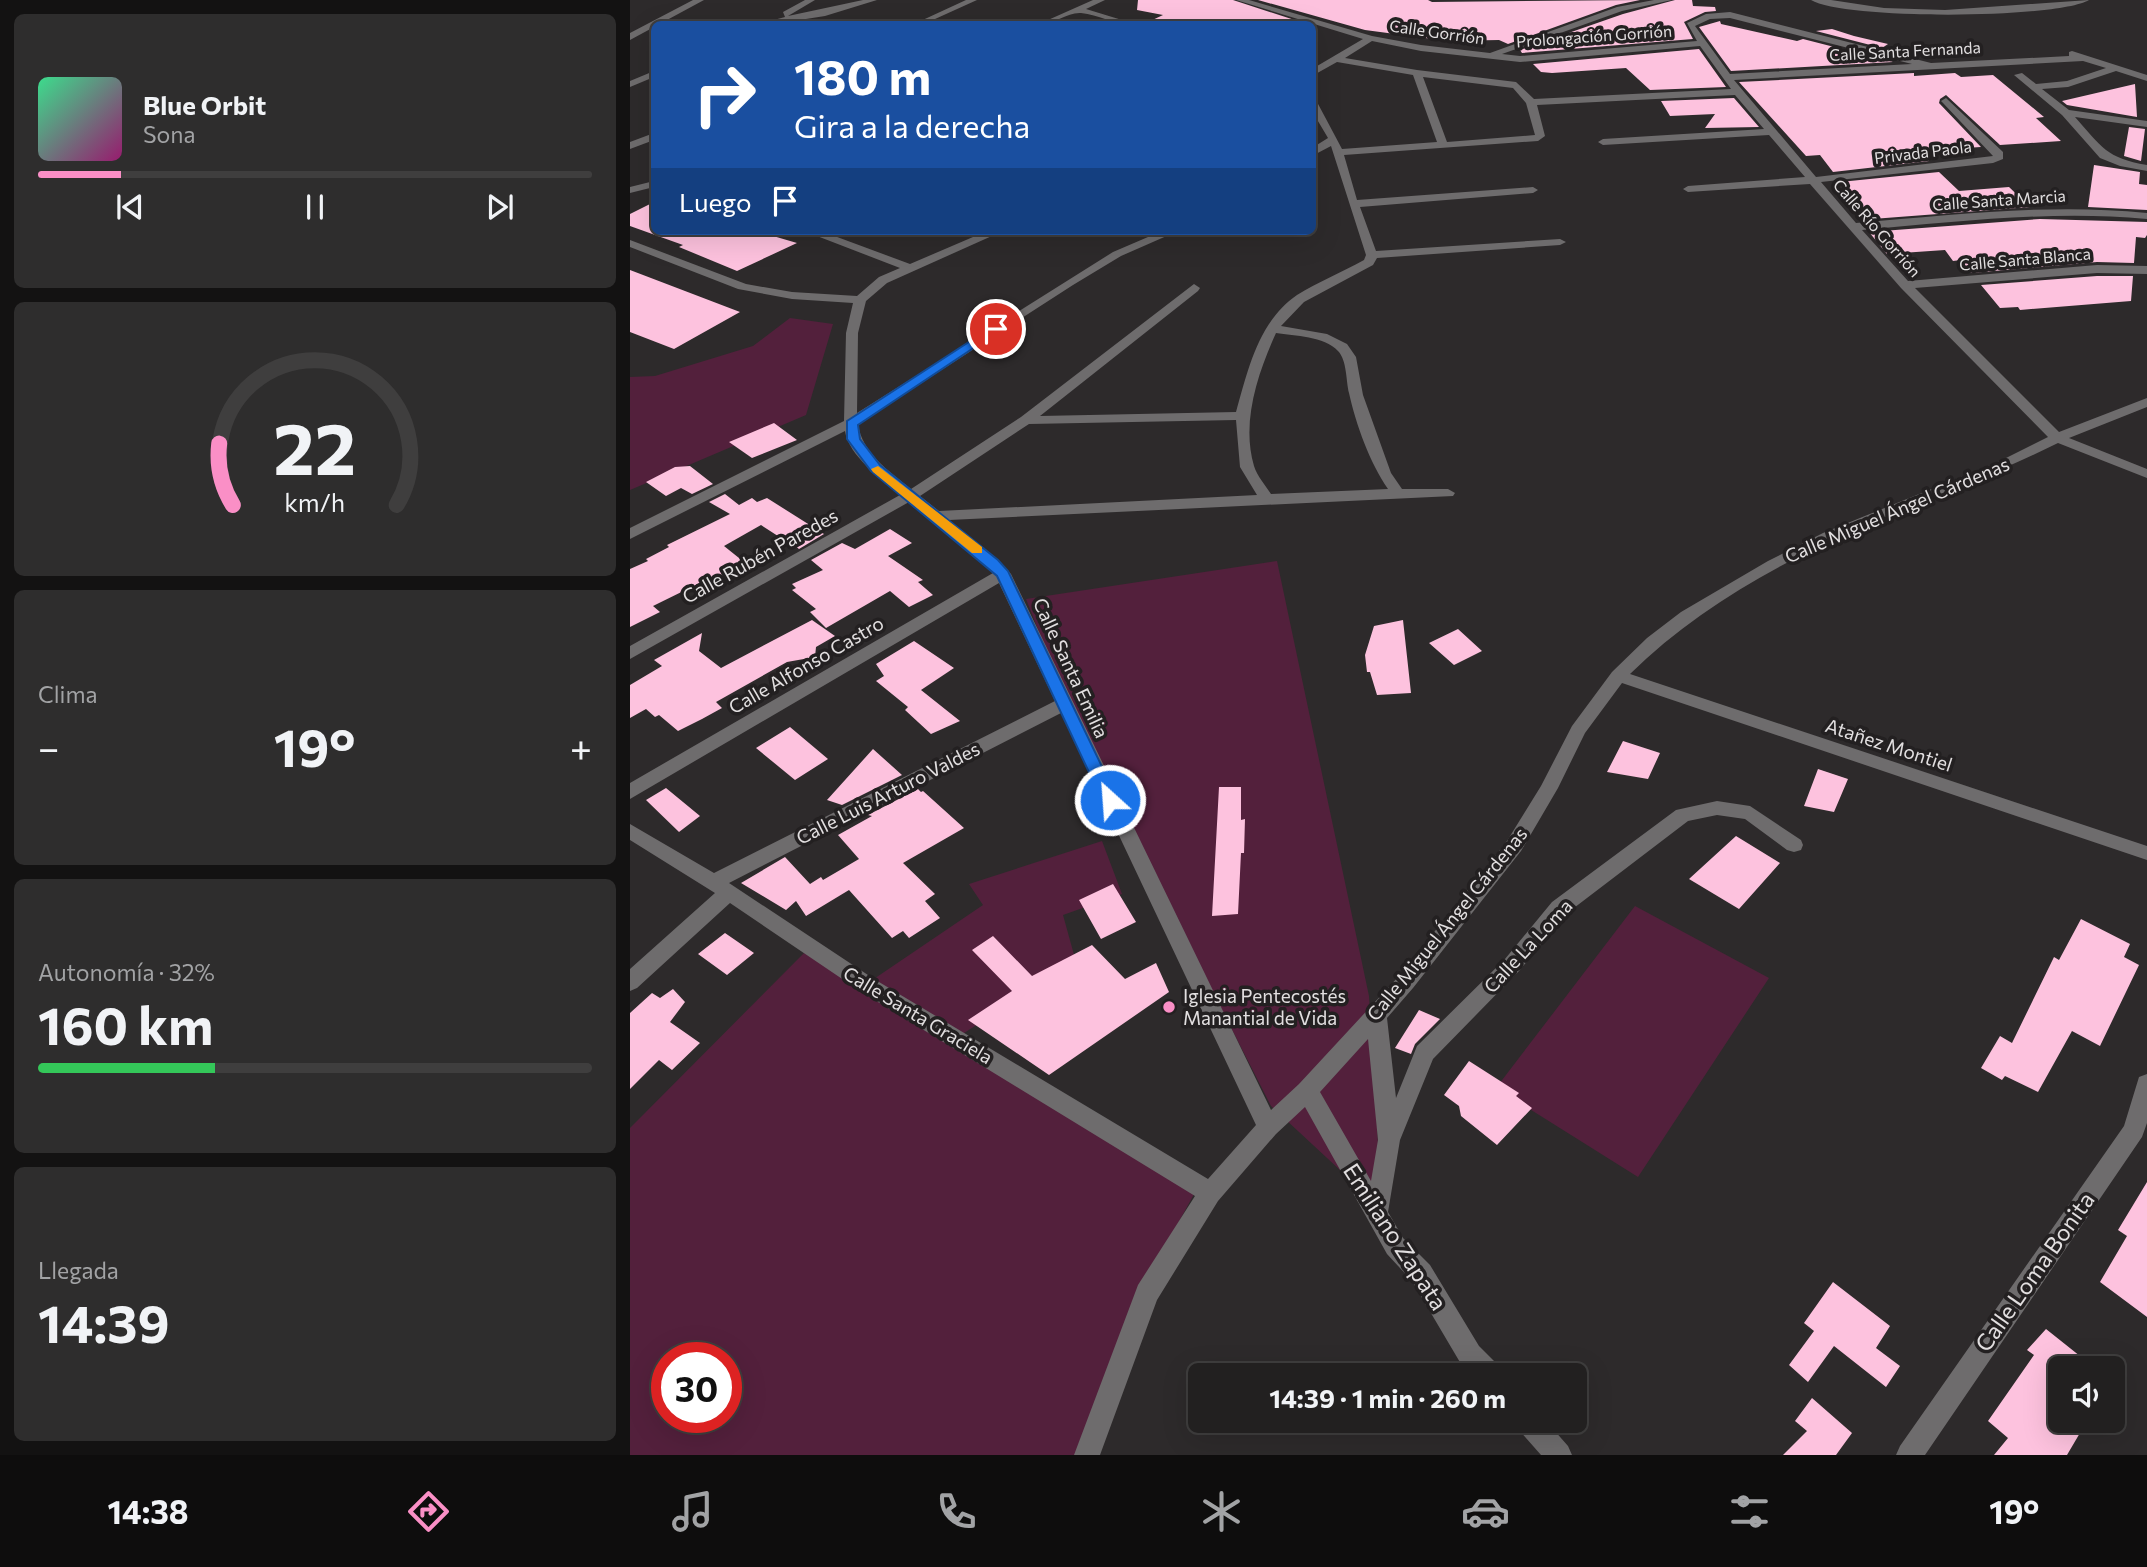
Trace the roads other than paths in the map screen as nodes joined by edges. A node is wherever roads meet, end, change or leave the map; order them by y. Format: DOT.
graph roads {
  1 [pos="699,0"];
  2 [pos="811,0"];
  3 [pos="873,0"];
  4 [pos="973,0"];
  5 [pos="1101,0"];
  6 [pos="1240,0"];
  7 [pos="1668,0"];
  8 [pos="1815,0"];
  9 [pos="2085,0"];
  10 [pos="1079,10"];
  11 [pos="935,17"];
  12 [pos="660,21"];
  13 [pos="774,21"];
  14 [pos="781,21"];
  15 [pos="925,21"];
  16 [pos="946,21"];
  17 [pos="1051,21"];
  18 [pos="1120,21"];
  19 [pos="1312,21"];
  20 [pos="1316,22"];
  21 [pos="651,26"];
  22 [pos="630,37"];
  23 [pos="1371,38"];
  24 [pos="1704,43"];
  25 [pos="2065,51"];
  26 [pos="1488,56"];
  27 [pos="2082,58"];
  28 [pos="1337,59"];
  29 [pos="1927,65"];
  30 [pos="2116,68"];
  31 [pos="1316,71"];
  32 [pos="1417,73"];
  33 [pos="651,75"];
  34 [pos="2019,75"];
  35 [pos="1729,77"];
  36 [pos="2147,78"];
  37 [pos="630,83"];
  38 [pos="2033,87"];
  39 [pos="1738,92"];
  40 [pos="1946,101"];
  41 [pos="1531,102"];
  42 [pos="1316,109"];
  43 [pos="2066,113"];
  44 [pos="2147,124"];
  45 [pos="1773,132"];
  46 [pos="651,137"];
  47 [pos="1334,139"];
  48 [pos="1603,142"];
  49 [pos="1443,145"];
  50 [pos="630,146"];
  51 [pos="1316,150"];
  52 [pos="1339,152"];
  53 [pos="2147,168"];
  54 [pos="1814,180"];
  55 [pos="651,185"];
  56 [pos="1688,189"];
  57 [pos="630,190"];
  58 [pos="1533,190"];
  59 [pos="1353,204"];
  60 [pos="2147,216"];
  61 [pos="1853,227"];
  62 [pos="821,235"];
  63 [pos="988,235"];
  64 [pos="1162,235"];
  65 [pos="1560,242"];
  66 [pos="630,243"];
  67 [pos="1372,255"];
  68 [pos="910,268"];
  69 [pos="2147,270"];
  70 [pos="1905,285"];
  71 [pos="1194,288"];
  72 [pos="860,300"];
  73 [pos="1272,328"];
  74 [pos="2147,402"];
  75 [pos="1242,416"];
  76 [pos="1026,420"];
  77 [pos="851,423"];
  78 [pos="2057,438"];
  79 [pos="2147,474"];
  80 [pos="1398,493"];
  81 [pos="1448,493"];
  82 [pos="911,495"];
  83 [pos="1267,499"];
  84 [pos="935,516"];
  85 [pos="630,534"];
  86 [pos="1003,574"];
  87 [pos="630,653"];
  88 [pos="1618,676"];
  89 [pos="1063,704"];
  90 [pos="630,792"];
  91 [pos="630,831"];
  92 [pos="1794,845"];
  93 [pos="2147,853"];
  94 [pos="720,888"];
  95 [pos="630,982"];
  96 [pos="1376,1015"];
  97 [pos="2147,1083"];
  98 [pos="1307,1091"];
  99 [pos="1268,1127"];
  100 [pos="2140,1134"];
  101 [pos="1388,1140"];
  102 [pos="1210,1192"];
  103 [pos="1376,1216"];
  104 [pos="1478,1363"];
  105 [pos="1539,1433"];
  106 [pos="1087,1455"];
  107 [pos="1559,1455"];
  108 [pos="1909,1455"];
  1 -- 12 [label="street"];
  2 -- 13 [label="street"];
  3 -- 14 [label="street"];
  4 -- 11 [label="street"];
  5 -- 10 [label="street"];
  6 -- 19 [label="street, Calle Gorrión"];
  7 -- 26 [label="street, Calle Gorrión"];
  8 -- 9 [label="street"];
  10 -- 17 [label="street"];
  10 -- 18 [label="street"];
  11 -- 15 [label="street"];
  11 -- 16 [label="street"];
  20 -- 23 [label="street, Calle Gorrión"];
  21 -- 22 [label="street"];
  23 -- 26 [label="street, Calle Gorrión"];
  23 -- 28 [label="street"];
  24 -- 26 [label="street, Prolongación Gorrión"];
  24 -- 29 [label="street, Calle Río Gorrión"];
  24 -- 35 [label="street, Calle Río Gorrión"];
  25 -- 27 [label="street"];
  27 -- 29 [label="street, Calle Santa Fernanda"];
  27 -- 30 [label="street"];
  28 -- 31 [label="street"];
  28 -- 32 [label="street"];
  29 -- 35 [label="street, Calle Santa Fernanda"];
  30 -- 36 [label="street"];
  30 -- 38 [label="street"];
  32 -- 41 [label="street"];
  32 -- 49 [label="street"];
  33 -- 37 [label="street"];
  34 -- 38 [label="street"];
  35 -- 39 [label="street, Calle Río Gorrión"];
  38 -- 43 [label="street"];
  39 -- 41 [label="street"];
  39 -- 45 [label="street, Calle Río Gorrión"];
  40 -- 54 [label="street, Privada Paola"];
  41 -- 49 [label="street"];
  42 -- 47 [label="street"];
  43 -- 44 [label="street"];
  43 -- 53 [label="street"];
  45 -- 48 [label="street"];
  45 -- 54 [label="street, Calle Río Gorrión"];
  46 -- 50 [label="street"];
  47 -- 51 [label="street"];
  47 -- 52 [label="street"];
  49 -- 52 [label="street"];
  52 -- 59 [label="street"];
  54 -- 56 [label="street"];
  54 -- 61 [label="street, Calle Río Gorrión"];
  55 -- 57 [label="street"];
  58 -- 59 [label="street"];
  59 -- 67 [label="street"];
  60 -- 61 [label="street, Calle Santa Marcia"];
  61 -- 70 [label="street, Calle Río Gorrión"];
  62 -- 68 [label="street"];
  63 -- 68 [label="street"];
  64 -- 77 [label="street"];
  65 -- 67 [label="street"];
  66 -- 72 [label="street"];
  67 -- 73 [label="street"];
  68 -- 72 [label="street"];
  69 -- 70 [label="street, Calle Santa Blanca"];
  70 -- 78 [label="street, Calle Río Gorrión"];
  71 -- 76 [label="street, Calle Rubén Paredes"];
  72 -- 77 [label="street, Calle Santa Emilia"];
  73 -- 75 [label="street"];
  73 -- 80 [label="street"];
  74 -- 78 [label="street, Calle Miguel Ángel Cárdenas"];
  75 -- 76 [label="street"];
  75 -- 83 [label="street"];
  76 -- 82 [label="street, Calle Rubén Paredes"];
  77 -- 82 [label="street, Calle Santa Emilia"];
  77 -- 85 [label="street"];
  78 -- 79 [label="street"];
  78 -- 88 [label="street, Calle Miguel Ángel Cárdenas"];
  80 -- 81 [label="street"];
  80 -- 83 [label="street"];
  82 -- 84 [label="street, Calle Santa Emilia"];
  82 -- 87 [label="street, Calle Rubén Paredes"];
  83 -- 84 [label="street"];
  84 -- 86 [label="street, Calle Santa Emilia"];
  86 -- 89 [label="street, Calle Santa Emilia"];
  86 -- 90 [label="street, Calle Alfonso Castro"];
  88 -- 93 [label="street, Atañez Montiel"];
  88 -- 96 [label="street, Calle Miguel Ángel Cárdenas"];
  89 -- 94 [label="street, Calle Luis Arturo Valdes"];
  89 -- 99 [label="street, Calle Santa Emilia"];
  91 -- 94 [label="street, Calle Santa Graciela"];
  92 -- 101 [label="street, Calle La Loma"];
  94 -- 95 [label="street, Calle Luis Arturo Valdes"];
  94 -- 102 [label="street, Calle Santa Graciela"];
  96 -- 98 [label="street, Calle Miguel Ángel Cárdenas"];
  96 -- 101 [label="street"];
  97 -- 100 [label="street, Calle Loma Bonita"];
  98 -- 99 [label="street, Calle Miguel Ángel Cárdenas"];
  98 -- 103 [label="street, Emiliano Zapata"];
  99 -- 102 [label="street, Calle Miguel Ángel Cárdenas"];
  100 -- 108 [label="street, Calle Loma Bonita"];
  101 -- 103 [label="street"];
  102 -- 106 [label="street, Calle Miguel Ángel Cárdenas"];
  103 -- 104 [label="street, Emiliano Zapata"];
  105 -- 107 [label="street"];
}
